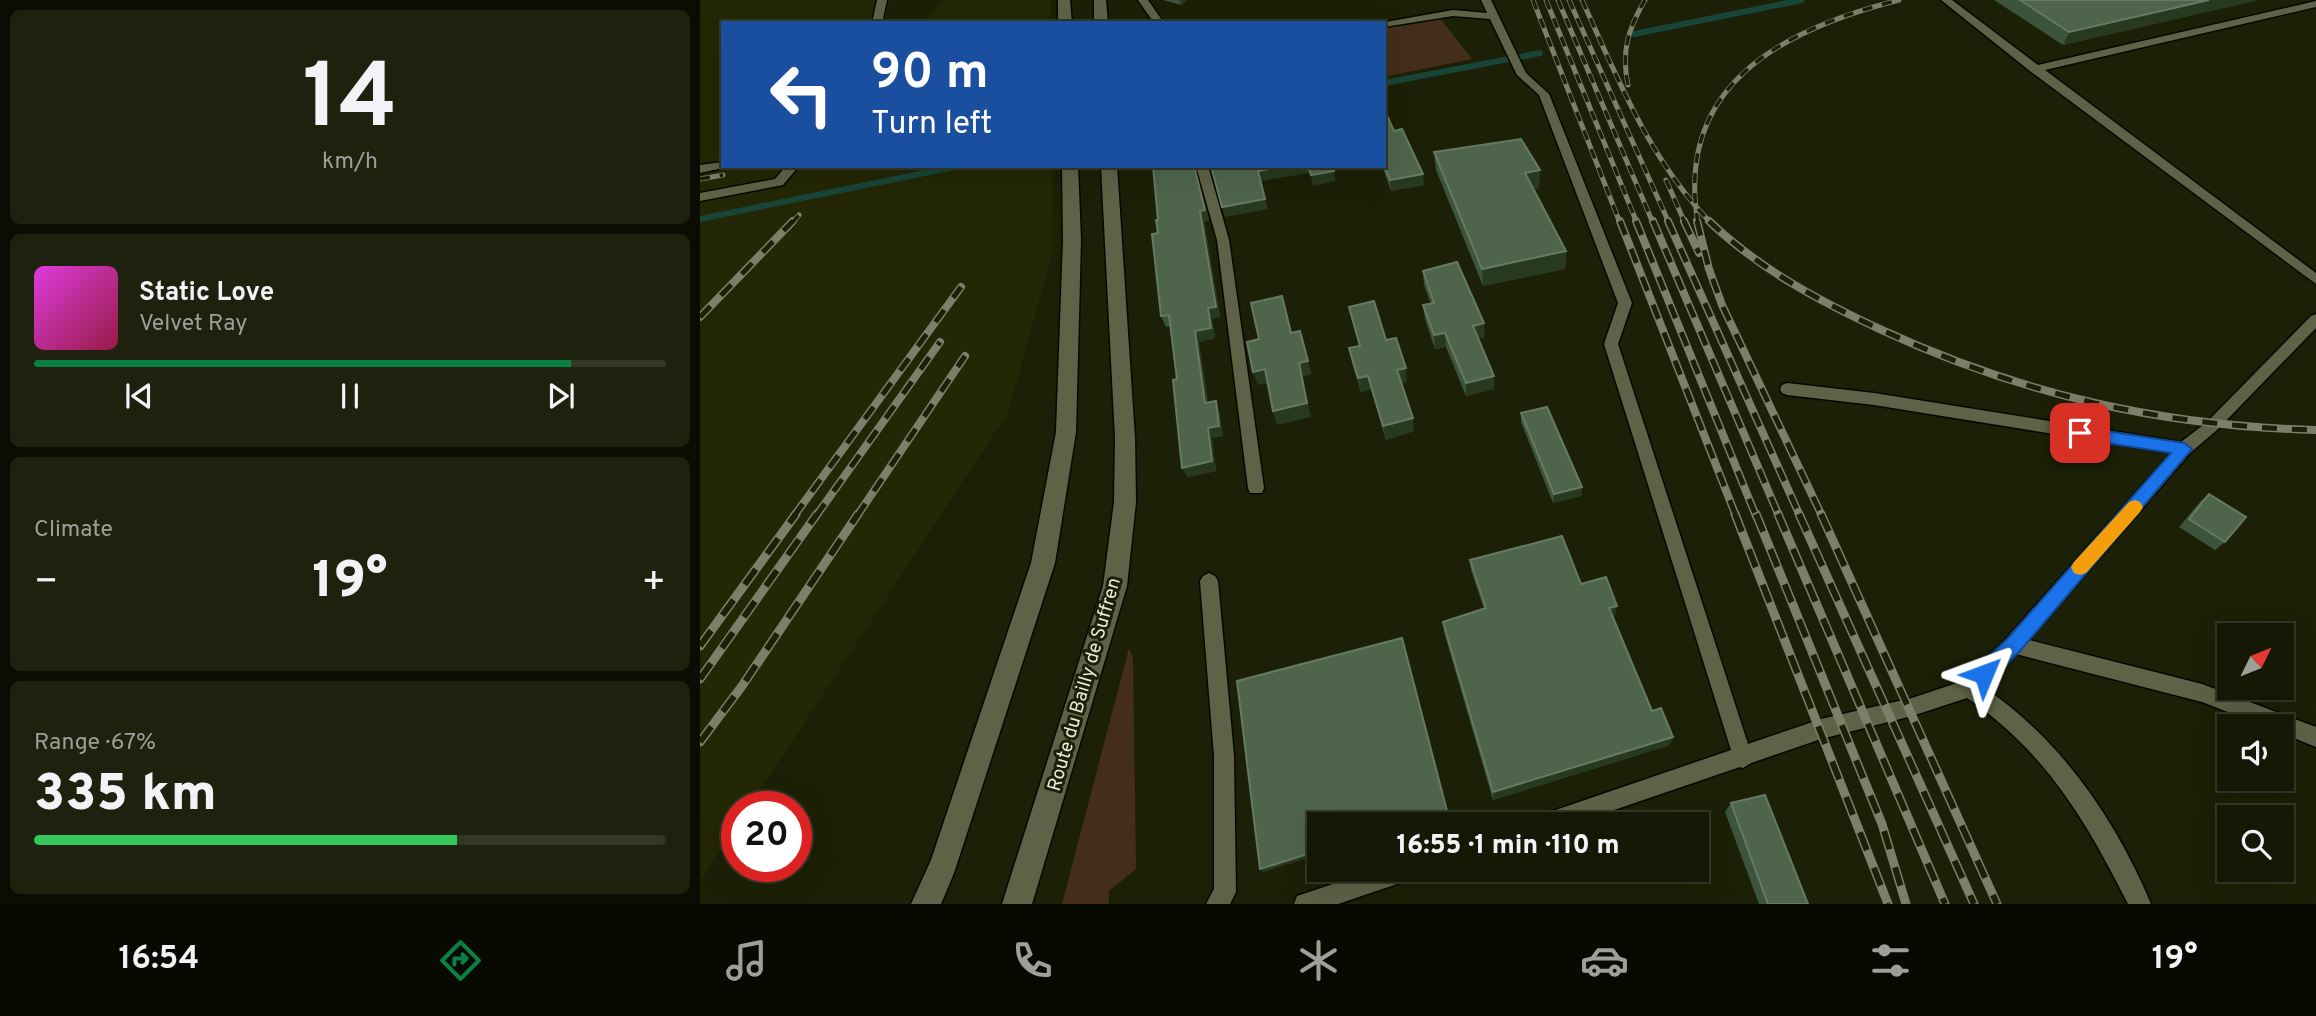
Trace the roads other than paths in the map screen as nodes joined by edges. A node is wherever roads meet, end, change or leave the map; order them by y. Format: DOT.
graph roads {
  1 [pos="882,0"];
  2 [pos="1064,0"];
  3 [pos="1100,0"];
  4 [pos="1143,0"];
  5 [pos="1486,0"];
  6 [pos="1945,0"];
  7 [pos="2316,4"];
  8 [pos="1494,16"];
  9 [pos="877,21"];
  10 [pos="1065,21"];
  11 [pos="1101,21"];
  12 [pos="1158,21"];
  13 [pos="1386,24"];
  14 [pos="2034,69"];
  15 [pos="721,165"];
  16 [pos="791,168"];
  17 [pos="1070,168"];
  18 [pos="1109,168"];
  19 [pos="1203,168"];
  20 [pos="700,169"];
  21 [pos="700,197"];
  22 [pos="2316,280"];
  23 [pos="2316,319"];
  24 [pos="1787,389"];
  25 [pos="2184,449"];
  26 [pos="1256,488"];
  27 [pos="1209,581"];
  28 [pos="2013,645"];
  29 [pos="1969,688"];
  30 [pos="2316,737"];
  31 [pos="1743,758"];
  32 [pos="1580,812"];
  33 [pos="1371,882"];
  34 [pos="926,904"];
  35 [pos="1017,904"];
  36 [pos="1217,904"];
  37 [pos="1305,904"];
  38 [pos="2140,904"];
  1 -- 9 [label="lane"];
  2 -- 10 [label="main road"];
  3 -- 11 [label="main road"];
  4 -- 12 [label="lane"];
  5 -- 8 [label="lane"];
  6 -- 14 [label="lane"];
  7 -- 14 [label="lane"];
  8 -- 13 [label="lane"];
  8 -- 31 [label="lane"];
  14 -- 22 [label="lane"];
  15 -- 20 [label="lane"];
  16 -- 21 [label="lane"];
  17 -- 34 [label="main road"];
  18 -- 35 [label="main road, Route du Bailly de Suffren"];
  19 -- 26 [label="lane"];
  23 -- 25 [label="lane"];
  24 -- 25 [label="lane"];
  25 -- 28 [label="lane"];
  27 -- 36 [label="lane"];
  28 -- 29 [label="lane"];
  28 -- 30 [label="lane"];
  29 -- 31 [label="lane"];
  29 -- 38 [label="lane"];
  31 -- 32 [label="lane"];
  33 -- 37 [label="lane"];
}
